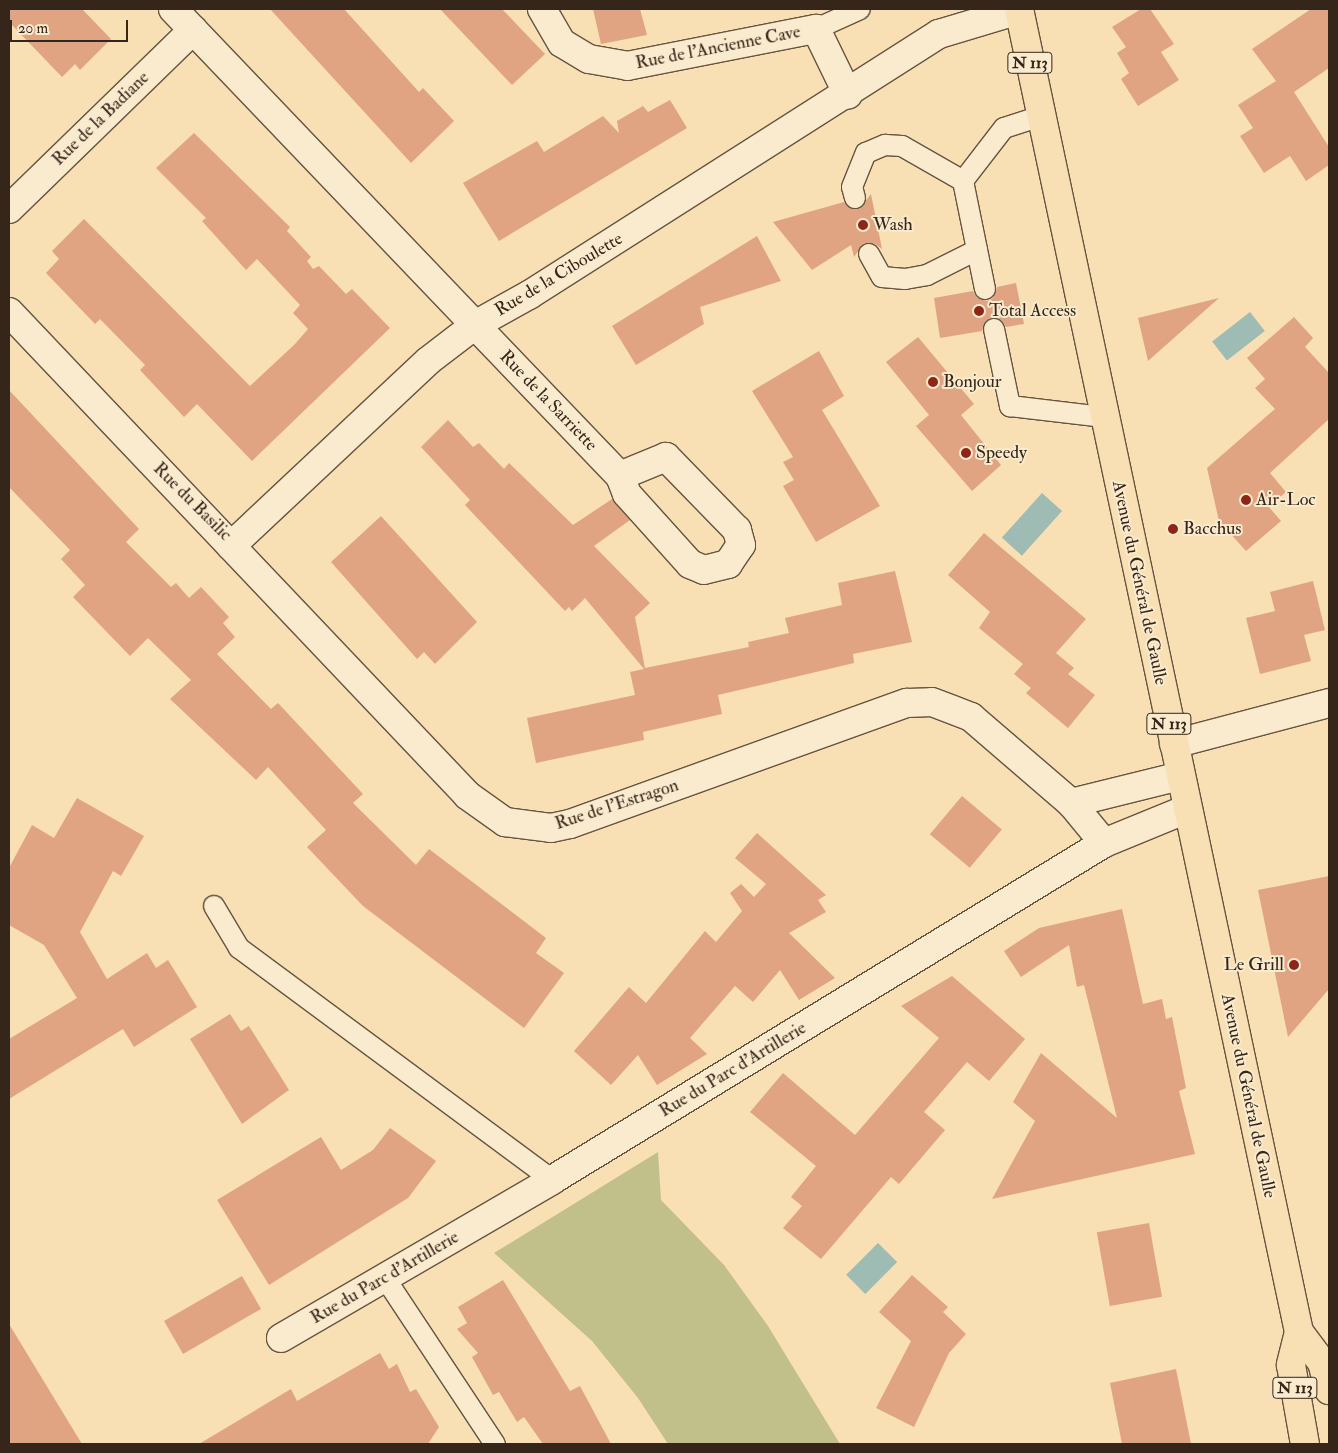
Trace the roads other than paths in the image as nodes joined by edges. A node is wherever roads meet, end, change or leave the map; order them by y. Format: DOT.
graph roads {
  1 [pos="173,9"];
  2 [pos="542,9"];
  3 [pos="860,9"];
  4 [pos="1019,9"];
  5 [pos="816,28"];
  6 [pos="194,30"];
  7 [pos="848,95"];
  8 [pos="1041,116"];
  9 [pos="963,181"];
  10 [pos="855,198"];
  11 [pos="9,209"];
  12 [pos="977,250"];
  13 [pos="869,254"];
  14 [pos="985,289"];
  15 [pos="9,312"];
  16 [pos="475,325"];
  17 [pos="994,329"];
  18 [pos="1104,417"];
  19 [pos="620,476"];
  20 [pos="231,546"];
  21 [pos="1329,703"];
  22 [pos="1174,744"];
  23 [pos="1180,776"];
  24 [pos="1071,804"];
  25 [pos="1187,809"];
  26 [pos="1104,843"];
  27 [pos="214,906"];
  28 [pos="552,1180"];
  29 [pos="385,1278"];
  30 [pos="1299,1332"];
  31 [pos="281,1338"];
  32 [pos="1329,1390"];
  33 [pos="495,1444"];
  34 [pos="1305,1444"];
  1 -- 6 [label="street, Rue de la Ciboulette"];
  2 -- 5 [label="street, Rue de l'Ancienne Cave"];
  3 -- 5 [label="lane"];
  4 -- 7 [label="street, Rue de la Ciboulette"];
  4 -- 8 [label="main road, Avenue du Général de Gaulle / N 113"];
  5 -- 7 [label="street, Rue de l'Ancienne Cave"];
  6 -- 11 [label="street, Rue de la Badiane"];
  6 -- 16 [label="street, Rue de la Ciboulette"];
  7 -- 16 [label="street, Rue de la Ciboulette"];
  8 -- 9 [label="lane"];
  8 -- 18 [label="main road, Avenue du Général de Gaulle / N 113"];
  9 -- 10 [label="lane"];
  9 -- 12 [label="lane"];
  12 -- 13 [label="lane"];
  12 -- 14 [label="lane"];
  15 -- 20 [label="street, Rue du Basilic"];
  16 -- 19 [label="street, Rue de la Sarriette"];
  16 -- 20 [label="street, Rue du Basilic"];
  17 -- 18 [label="lane"];
  18 -- 22 [label="main road, Avenue du Général de Gaulle / N 113"];
  20 -- 24 [label="street, Rue de l'Estragon"];
  21 -- 22 [label="street"];
  22 -- 23 [label="main road, Avenue du Général de Gaulle / N 113"];
  23 -- 24 [label="street"];
  23 -- 25 [label="main road, Avenue du Général de Gaulle / N 113"];
  24 -- 26 [label="street, Rue de l'Estragon"];
  25 -- 26 [label="street, Rue du Parc d'Artillerie"];
  25 -- 30 [label="main road, Avenue du Général de Gaulle / N 113"];
  26 -- 28 [label="street, Rue du Parc d'Artillerie"];
  27 -- 28 [label="lane"];
  28 -- 29 [label="street, Rue du Parc d'Artillerie"];
  29 -- 31 [label="street, Rue du Parc d'Artillerie"];
  29 -- 33 [label="lane"];
  30 -- 32 [label="main road, Avenue du Général de Gaulle / N 113"];
  30 -- 34 [label="main road, Avenue du Général de Gaulle / N 113"];
}
